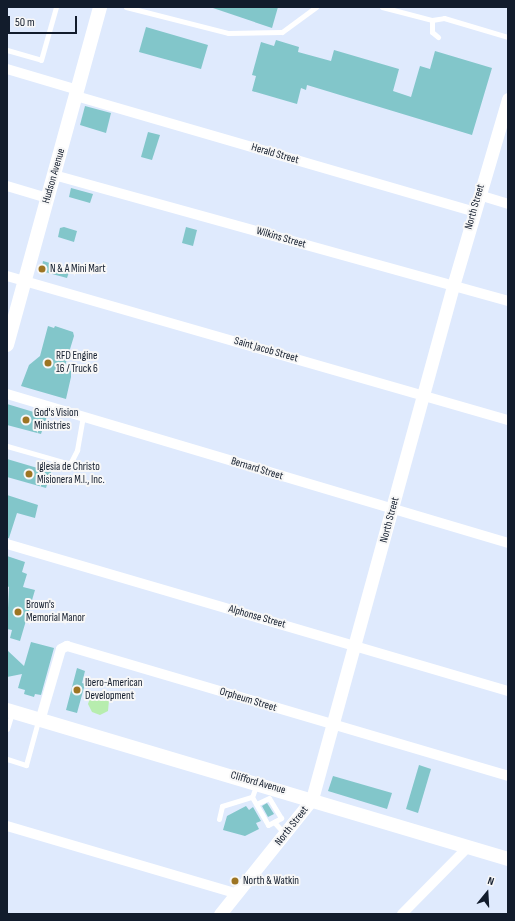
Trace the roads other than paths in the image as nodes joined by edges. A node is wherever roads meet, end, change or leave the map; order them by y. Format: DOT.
graph roads {
  1 [pos="56,7"];
  2 [pos="100,7"];
  3 [pos="126,7"];
  4 [pos="316,7"];
  5 [pos="382,7"];
  6 [pos="432,20"];
  7 [pos="438,37"];
  8 [pos="508,37"];
  9 [pos="7,50"];
  10 [pos="7,70"];
  11 [pos="77,93"];
  12 [pos="508,101"];
  13 [pos="54,175"];
  14 [pos="7,186"];
  15 [pos="479,195"];
  16 [pos="47,198"];
  17 [pos="508,204"];
  18 [pos="474,212"];
  19 [pos="7,276"];
  20 [pos="24,281"];
  21 [pos="453,286"];
  22 [pos="508,301"];
  23 [pos="7,345"];
  24 [pos="7,394"];
  25 [pos="423,395"];
  26 [pos="83,417"];
  27 [pos="508,420"];
  28 [pos="7,446"];
  29 [pos="392,509"];
  30 [pos="508,543"];
  31 [pos="7,544"];
  32 [pos="355,646"];
  33 [pos="508,691"];
  34 [pos="10,711"];
  35 [pos="40,721"];
  36 [pos="333,725"];
  37 [pos="7,729"];
  38 [pos="7,759"];
  39 [pos="508,776"];
  40 [pos="257,783"];
  41 [pos="252,797"];
  42 [pos="312,800"];
  43 [pos="256,804"];
  44 [pos="219,819"];
  45 [pos="274,822"];
  46 [pos="7,826"];
  47 [pos="285,834"];
  48 [pos="468,847"];
  49 [pos="508,859"];
  50 [pos="238,894"];
  51 [pos="220,914"];
  52 [pos="402,914"];
  1 -- 9 [label="lane"];
  2 -- 11 [label="main road, Hudson Avenue"];
  3 -- 4 [label="lane"];
  5 -- 6 [label="lane"];
  6 -- 7 [label="lane"];
  6 -- 8 [label="lane"];
  10 -- 11 [label="street, Herald Street"];
  11 -- 13 [label="main road, Hudson Avenue"];
  11 -- 18 [label="street, Herald Street"];
  12 -- 15 [label="street, North Street"];
  13 -- 16 [label="main road, Hudson Avenue"];
  13 -- 21 [label="street, Wilkins Street"];
  14 -- 16 [label="street"];
  15 -- 17 [label="street"];
  15 -- 18 [label="street, North Street"];
  16 -- 20 [label="main road, Hudson Avenue"];
  18 -- 21 [label="street, North Street"];
  19 -- 20 [label="street, Saint Jacob Street"];
  20 -- 23 [label="main road, Hudson Avenue"];
  20 -- 25 [label="street, Saint Jacob Street"];
  21 -- 22 [label="street, Wilkins Street"];
  21 -- 25 [label="street, North Street"];
  24 -- 26 [label="street, Bernard Street"];
  25 -- 27 [label="street, Saint Jacob Street"];
  25 -- 29 [label="street, North Street"];
  26 -- 28 [label="lane"];
  26 -- 29 [label="street, Bernard Street"];
  29 -- 30 [label="street, Bernard Street"];
  29 -- 32 [label="street, North Street"];
  31 -- 32 [label="street, Alphonse Street"];
  32 -- 33 [label="street, Alphonse Street"];
  32 -- 36 [label="street, North Street"];
  34 -- 35 [label="main road, Clifford Avenue"];
  34 -- 37 [label="lane"];
  35 -- 36 [label="street, Orpheum Street"];
  35 -- 38 [label="lane"];
  35 -- 40 [label="main road, Clifford Avenue"];
  36 -- 39 [label="street, Orpheum Street"];
  36 -- 42 [label="street, North Street"];
  40 -- 41 [label="lane"];
  40 -- 42 [label="main road, Clifford Avenue"];
  41 -- 43 [label="lane"];
  41 -- 44 [label="lane"];
  42 -- 47 [label="street, North Street"];
  42 -- 48 [label="main road, Clifford Avenue"];
  43 -- 45 [label="lane"];
  43 -- 45 [label="lane"];
  45 -- 47 [label="lane"];
  46 -- 50 [label="street"];
  47 -- 50 [label="street, North Street"];
  48 -- 49 [label="main road, Clifford Avenue"];
  48 -- 52 [label="street"];
  50 -- 51 [label="street, North Street"];
}
